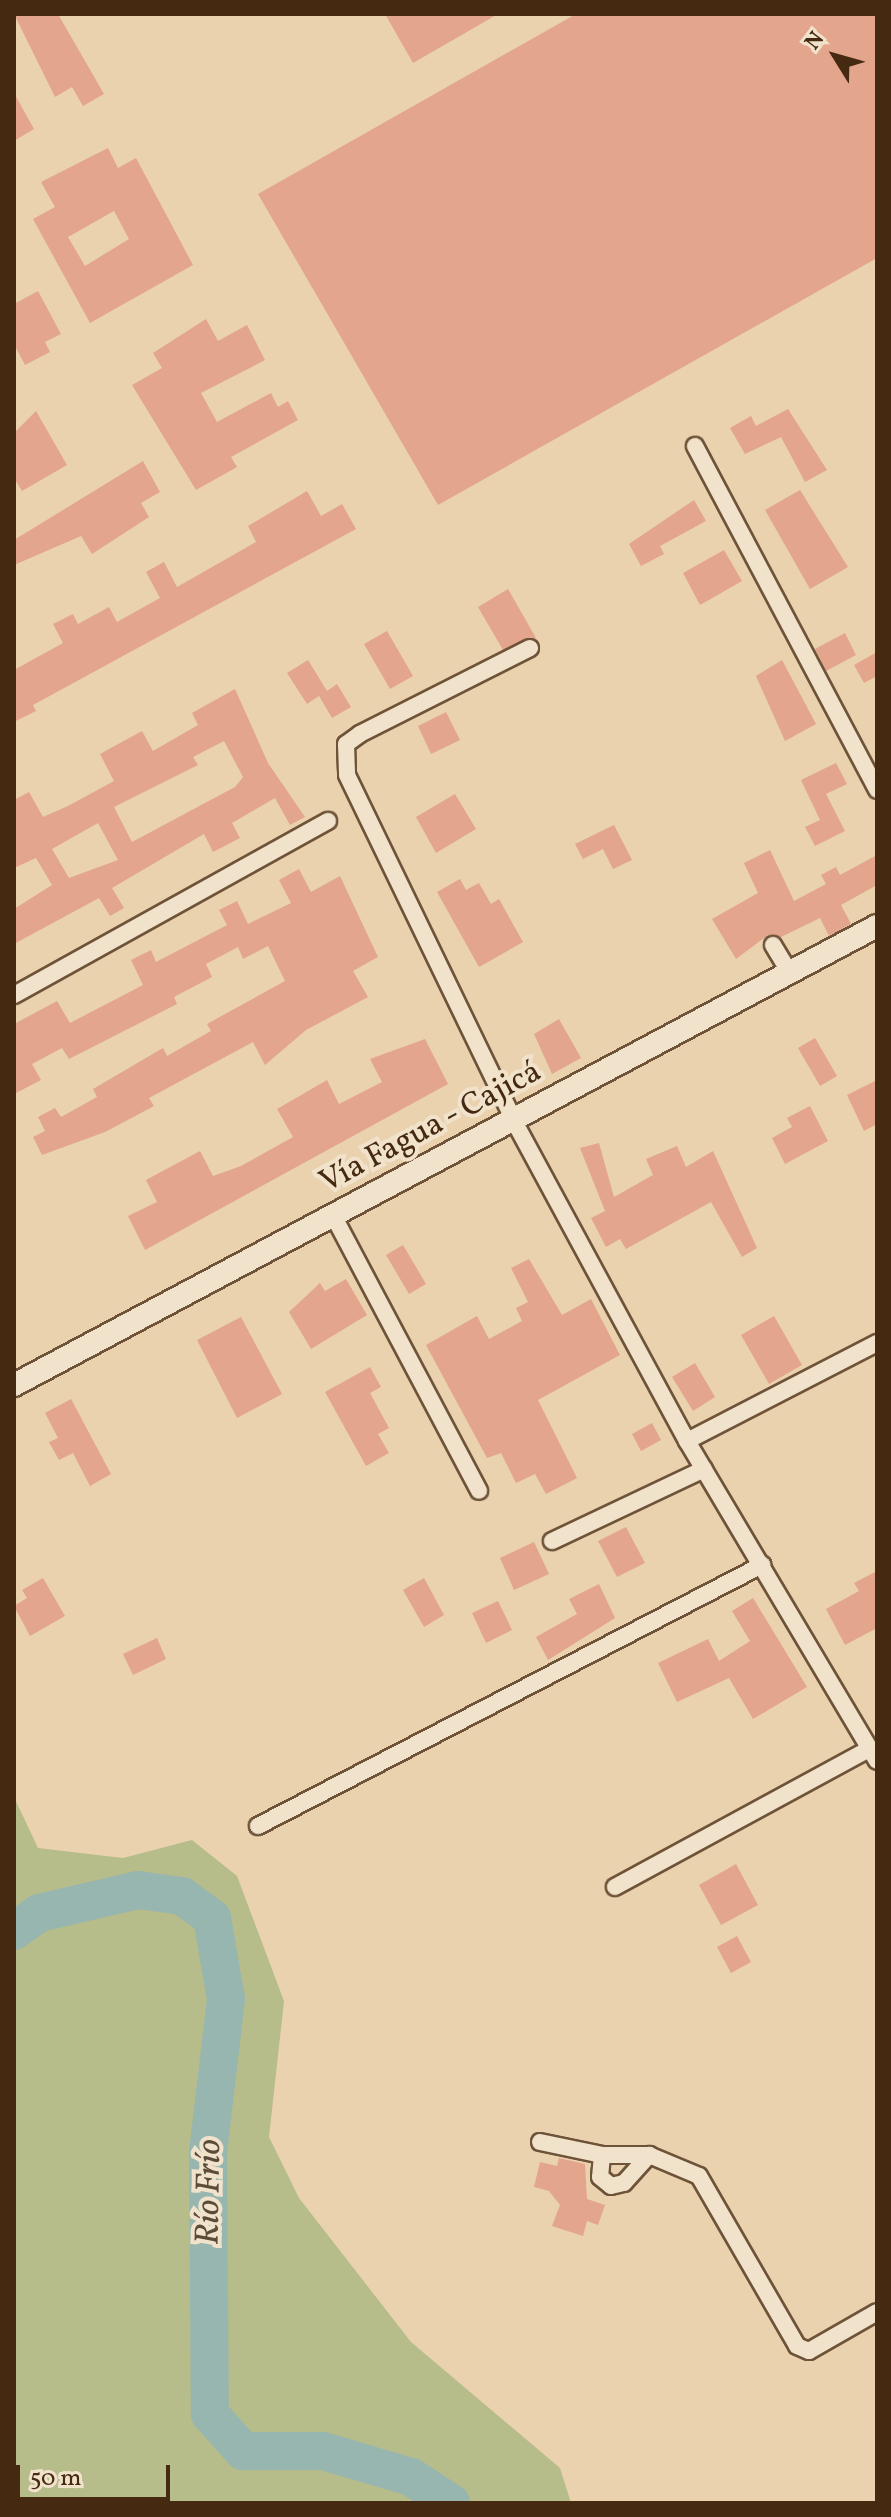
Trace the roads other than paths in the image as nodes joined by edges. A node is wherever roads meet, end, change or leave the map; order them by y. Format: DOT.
graph roads {
  1 [pos="695,446"];
  2 [pos="530,648"];
  3 [pos="877,790"];
  4 [pos="328,821"];
  5 [pos="877,926"];
  6 [pos="773,945"];
  7 [pos="790,973"];
  8 [pos="14,995"];
  9 [pos="514,1121"];
  10 [pos="333,1215"];
  11 [pos="877,1343"];
  12 [pos="14,1385"];
  13 [pos="687,1441"];
  14 [pos="704,1469"];
  15 [pos="479,1491"];
  16 [pos="552,1541"];
  17 [pos="762,1565"];
  18 [pos="873,1755"];
  19 [pos="258,1826"];
  20 [pos="615,1887"];
  21 [pos="540,2142"];
  22 [pos="602,2155"];
  23 [pos="649,2155"];
  24 [pos="877,2312"];
  1 -- 3 [label="street"];
  2 -- 9 [label="street"];
  4 -- 8 [label="street"];
  5 -- 7 [label="street, Vía Fagua - Cajicá"];
  6 -- 7 [label="street"];
  7 -- 9 [label="street, Vía Fagua - Cajicá"];
  9 -- 10 [label="street, Vía Fagua - Cajicá"];
  9 -- 13 [label="street"];
  10 -- 12 [label="street, Vía Fagua - Cajicá"];
  10 -- 15 [label="street"];
  11 -- 13 [label="street"];
  13 -- 14 [label="street"];
  14 -- 16 [label="street"];
  14 -- 17 [label="street"];
  17 -- 18 [label="street"];
  17 -- 19 [label="street"];
  18 -- 20 [label="street"];
  21 -- 22 [label="street"];
  22 -- 23 [label="street"];
  22 -- 23 [label="street"];
  23 -- 24 [label="street"];
}
